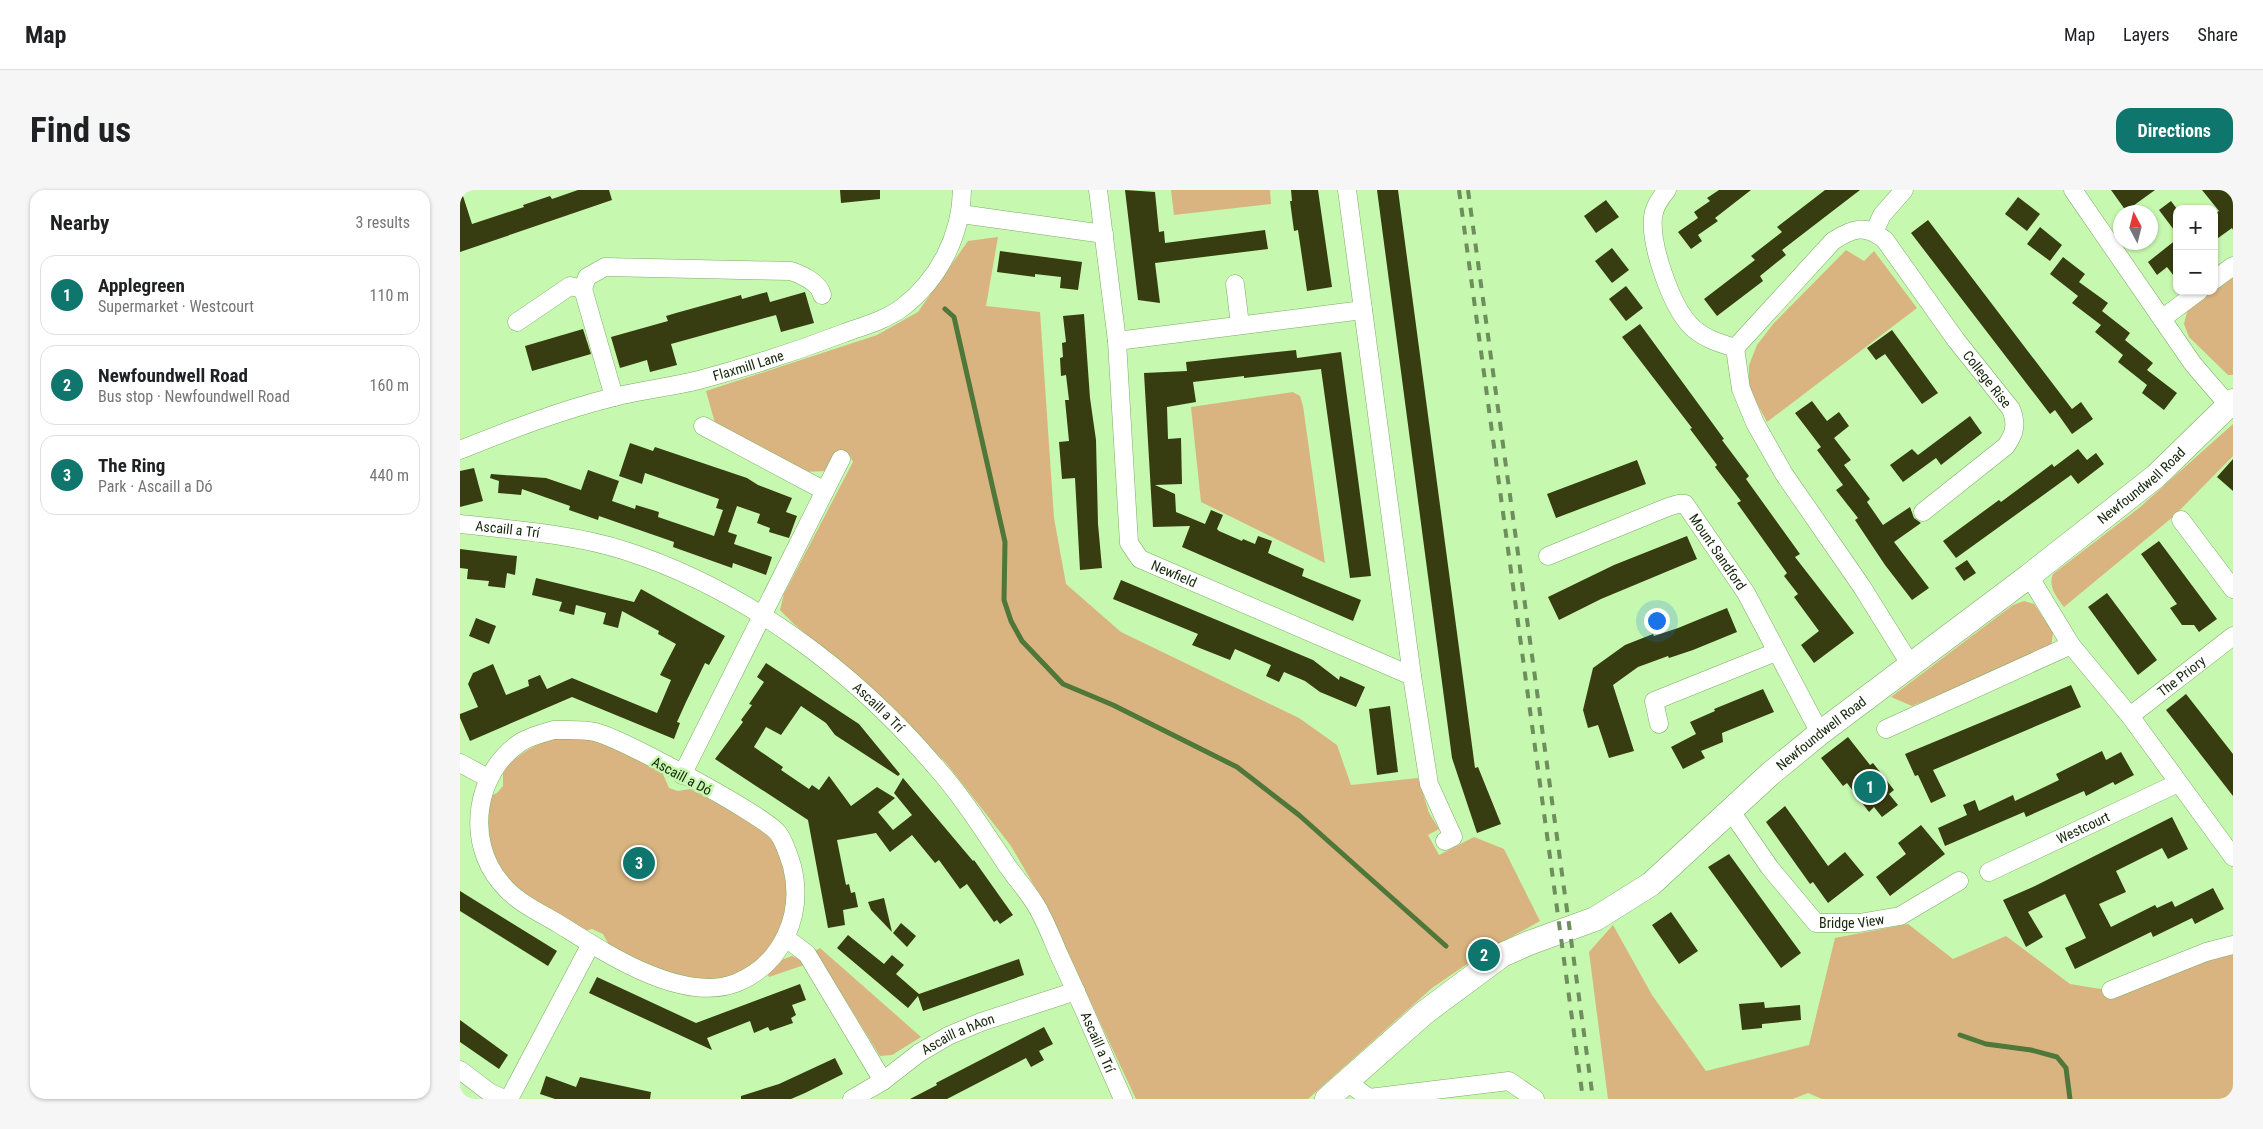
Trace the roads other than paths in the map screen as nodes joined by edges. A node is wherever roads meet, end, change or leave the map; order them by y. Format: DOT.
graph roads {
  1 [pos="962,190"];
  2 [pos="1098,190"];
  3 [pos="1347,190"];
  4 [pos="1667,190"];
  5 [pos="1904,190"];
  6 [pos="2073,190"];
  7 [pos="961,214"];
  8 [pos="1874,232"];
  9 [pos="1104,234"];
  10 [pos="2233,266"];
  11 [pos="2218,277"];
  12 [pos="1235,284"];
  13 [pos="584,289"];
  14 [pos="822,295"];
  15 [pos="2194,295"];
  16 [pos="1363,310"];
  17 [pos="2163,318"];
  18 [pos="517,322"];
  19 [pos="1240,325"];
  20 [pos="1117,340"];
  21 [pos="1735,348"];
  22 [pos="614,397"];
  23 [pos="2231,404"];
  24 [pos="703,426"];
  25 [pos="460,450"];
  26 [pos="841,459"];
  27 [pos="825,491"];
  28 [pos="1923,512"];
  29 [pos="2181,520"];
  30 [pos="460,524"];
  31 [pos="1548,556"];
  32 [pos="2029,576"];
  33 [pos="2233,589"];
  34 [pos="763,617"];
  35 [pos="2233,636"];
  36 [pos="2071,645"];
  37 [pos="1776,652"];
  38 [pos="1910,664"];
  39 [pos="1412,676"];
  40 [pos="2130,716"];
  41 [pos="1659,724"];
  42 [pos="1886,729"];
  43 [pos="1820,733"];
  44 [pos="460,762"];
  45 [pos="682,775"];
  46 [pos="488,778"];
  47 [pos="2178,783"];
  48 [pos="1730,810"];
  49 [pos="1445,841"];
  50 [pos="2233,857"];
  51 [pos="1989,872"];
  52 [pos="1959,881"];
  53 [pos="786,938"];
  54 [pos="591,944"];
  55 [pos="2233,944"];
  56 [pos="2110,990"];
  57 [pos="1076,991"];
  58 [pos="460,1070"];
  59 [pos="883,1081"];
  60 [pos="1347,1082"];
  61 [pos="504,1099"];
  62 [pos="509,1099"];
  63 [pos="852,1099"];
  64 [pos="1123,1099"];
  65 [pos="1328,1099"];
  66 [pos="1534,1099"];
  1 -- 7 [label="street, Flaxmill Lane"];
  2 -- 9 [label="street, Newfield"];
  3 -- 16 [label="street"];
  4 -- 21 [label="street"];
  5 -- 8 [label="street"];
  6 -- 17 [label="street"];
  7 -- 9 [label="street"];
  7 -- 22 [label="street, Flaxmill Lane"];
  8 -- 21 [label="street"];
  8 -- 28 [label="street, College Rise"];
  9 -- 20 [label="street, Newfield"];
  10 -- 11 [label="street"];
  12 -- 19 [label="street"];
  13 -- 14 [label="street"];
  13 -- 18 [label="street"];
  13 -- 22 [label="street"];
  15 -- 17 [label="street"];
  16 -- 19 [label="street"];
  16 -- 39 [label="street"];
  17 -- 23 [label="street"];
  19 -- 20 [label="street"];
  20 -- 39 [label="street, Newfield"];
  21 -- 38 [label="street"];
  22 -- 25 [label="street, Flaxmill Lane"];
  23 -- 32 [label="main road, Newfoundwell Road"];
  24 -- 27 [label="street"];
  26 -- 27 [label="street"];
  27 -- 34 [label="street"];
  29 -- 33 [label="street"];
  30 -- 34 [label="street, Ascaill a Trí"];
  31 -- 37 [label="street, Mount Sandford"];
  32 -- 36 [label="street"];
  32 -- 38 [label="main road, Newfoundwell Road"];
  34 -- 45 [label="street"];
  34 -- 57 [label="street, Ascaill a Trí"];
  35 -- 40 [label="street, The Priory"];
  36 -- 40 [label="street"];
  36 -- 42 [label="street"];
  37 -- 41 [label="street"];
  37 -- 43 [label="street, Mount Sandford"];
  38 -- 43 [label="main road, Newfoundwell Road"];
  39 -- 49 [label="street"];
  40 -- 47 [label="street"];
  43 -- 48 [label="main road, Newfoundwell Road"];
  44 -- 46 [label="street"];
  45 -- 46 [label="street, Ascaill a Dó"];
  45 -- 53 [label="street, Ascaill a Dó"];
  46 -- 54 [label="street, Ascaill a Dó"];
  47 -- 50 [label="street"];
  47 -- 51 [label="street, Westcourt"];
  48 -- 52 [label="street, Bridge View"];
  48 -- 60 [label="main road, Newfoundwell Road"];
  53 -- 54 [label="street, Ascaill a Dó"];
  53 -- 59 [label="street"];
  54 -- 62 [label="street"];
  55 -- 56 [label="street"];
  57 -- 59 [label="street, Ascaill a hAon"];
  57 -- 64 [label="street, Ascaill a Trí"];
  58 -- 61 [label="street"];
  59 -- 63 [label="street, Ascaill a hAon"];
  60 -- 65 [label="main road, Newfoundwell Road"];
  60 -- 66 [label="street"];
}
